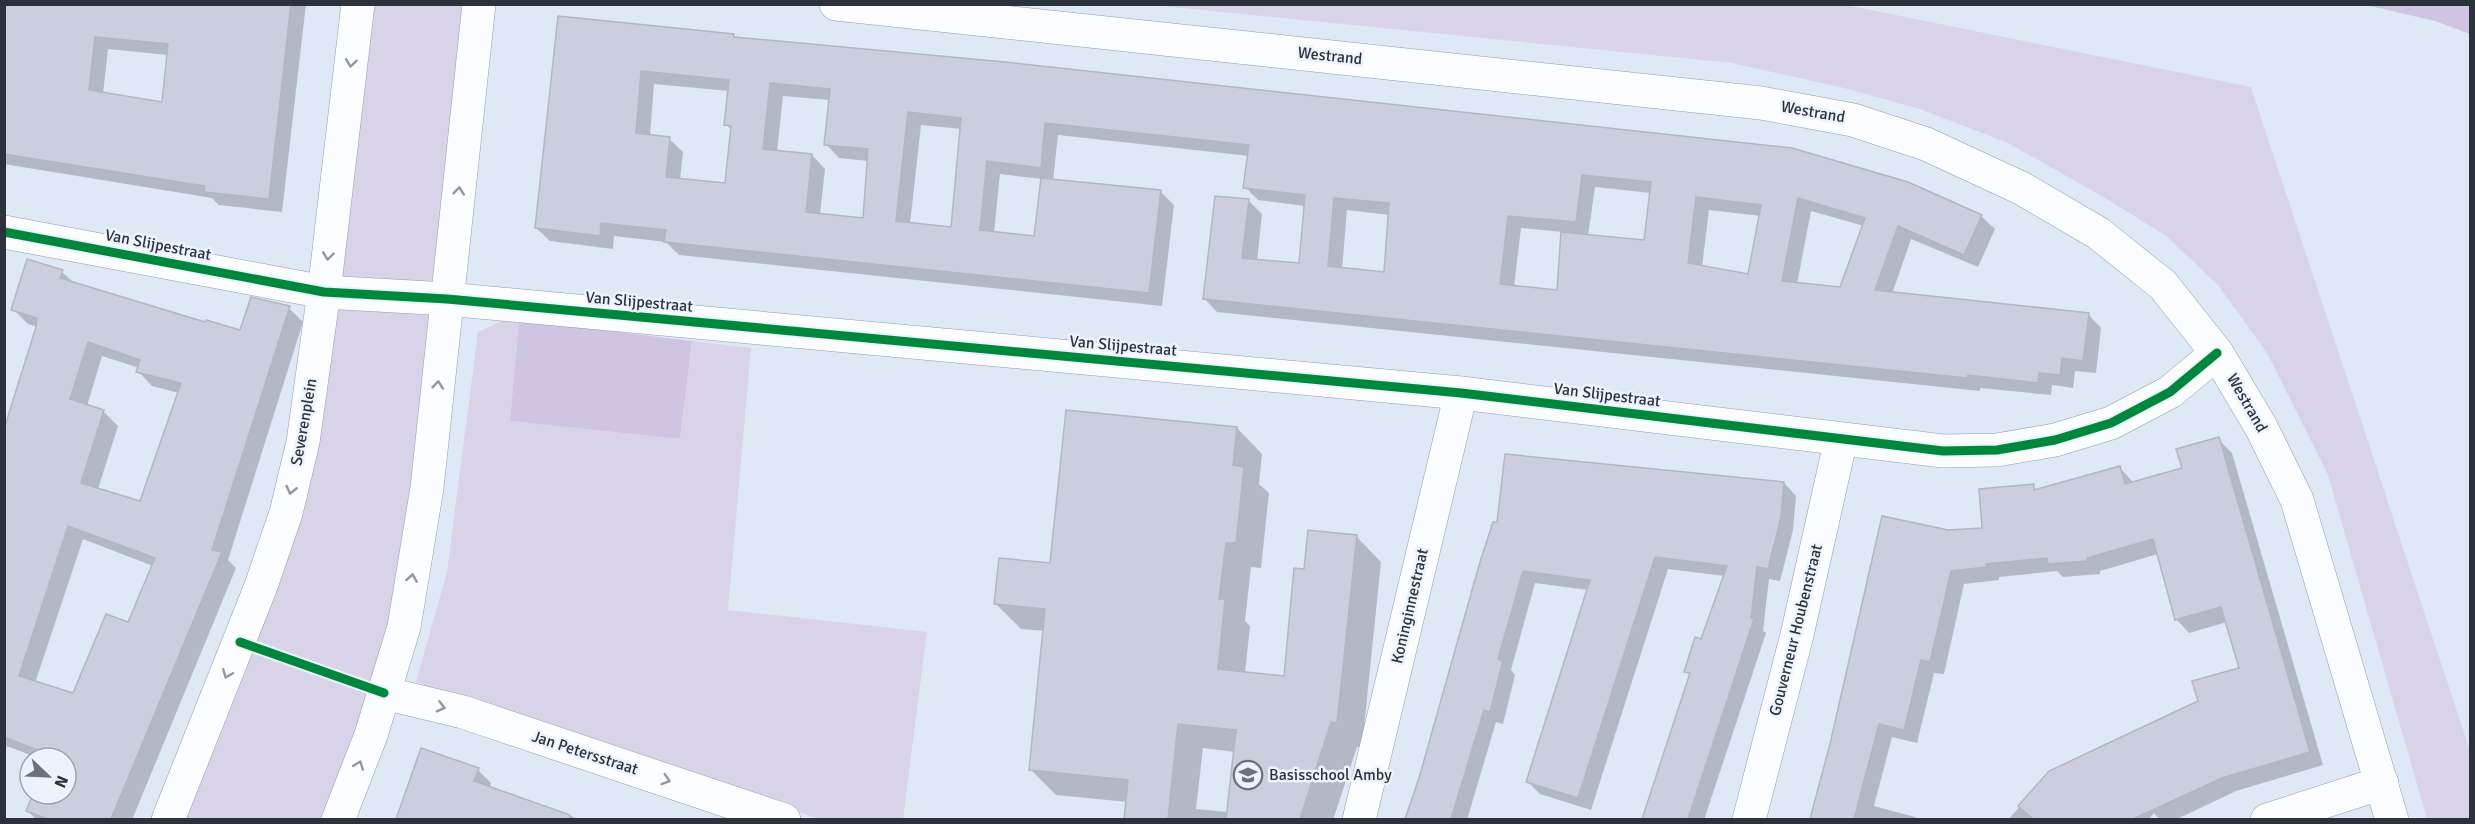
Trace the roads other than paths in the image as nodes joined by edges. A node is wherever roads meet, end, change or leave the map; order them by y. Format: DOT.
graph roads {
  1 [pos="358,4"];
  2 [pos="478,4"];
  3 [pos="836,4"];
  4 [pos="4,232"];
  5 [pos="324,292"];
  6 [pos="447,299"];
  7 [pos="2217,353"];
  8 [pos="1461,393"];
  9 [pos="1840,439"];
  10 [pos="384,693"];
  11 [pos="2382,783"];
  12 [pos="168,819"];
  13 [pos="338,819"];
  14 [pos="784,819"];
  15 [pos="1359,819"];
  16 [pos="1749,819"];
  17 [pos="2267,819"];
  18 [pos="2392,819"];
  1 -- 5 [label="street, Severenplein, one-way"];
  6 -- 2 [label="street, one-way"];
  3 -- 7 [label="street, Westrand"];
  4 -- 5 [label="street, Van Slijpestraat"];
  5 -- 6 [label="street, Van Slijpestraat"];
  5 -- 12 [label="street, Severenplein, one-way"];
  6 -- 8 [label="street, Van Slijpestraat"];
  10 -- 6 [label="street, one-way"];
  7 -- 9 [label="street, Van Slijpestraat"];
  7 -- 11 [label="street, Westrand"];
  8 -- 9 [label="street, Van Slijpestraat"];
  8 -- 15 [label="street, Koninginnestraat"];
  9 -- 16 [label="street, Gouverneur Houbenstraat"];
  13 -- 10 [label="street, one-way"];
  10 -- 14 [label="street, Jan Petersstraat, one-way"];
  11 -- 17 [label="street"];
  11 -- 18 [label="street, Westrand"];
}
